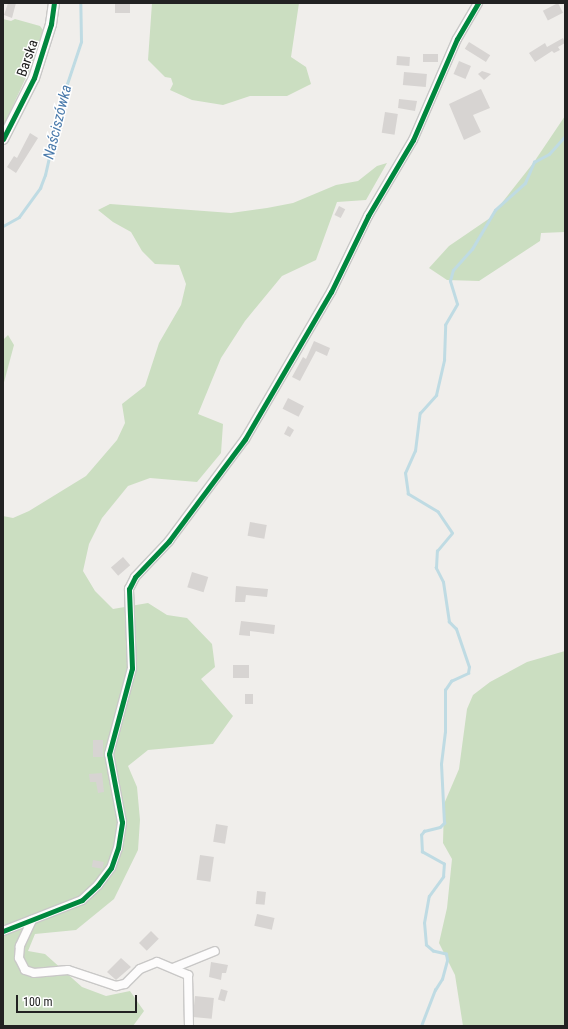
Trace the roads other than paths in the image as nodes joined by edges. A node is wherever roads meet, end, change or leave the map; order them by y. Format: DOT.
graph roads {
  1 [pos="54,3"];
  2 [pos="478,3"];
  3 [pos="3,139"];
  4 [pos="32,920"];
  5 [pos="3,931"];
  6 [pos="215,951"];
  7 [pos="173,968"];
  8 [pos="189,1026"];
  1 -- 3 [label="street, Barska"];
  2 -- 4 [label="street"];
  4 -- 5 [label="street"];
  4 -- 7 [label="street"];
  6 -- 7 [label="street"];
  7 -- 8 [label="street"];
}
